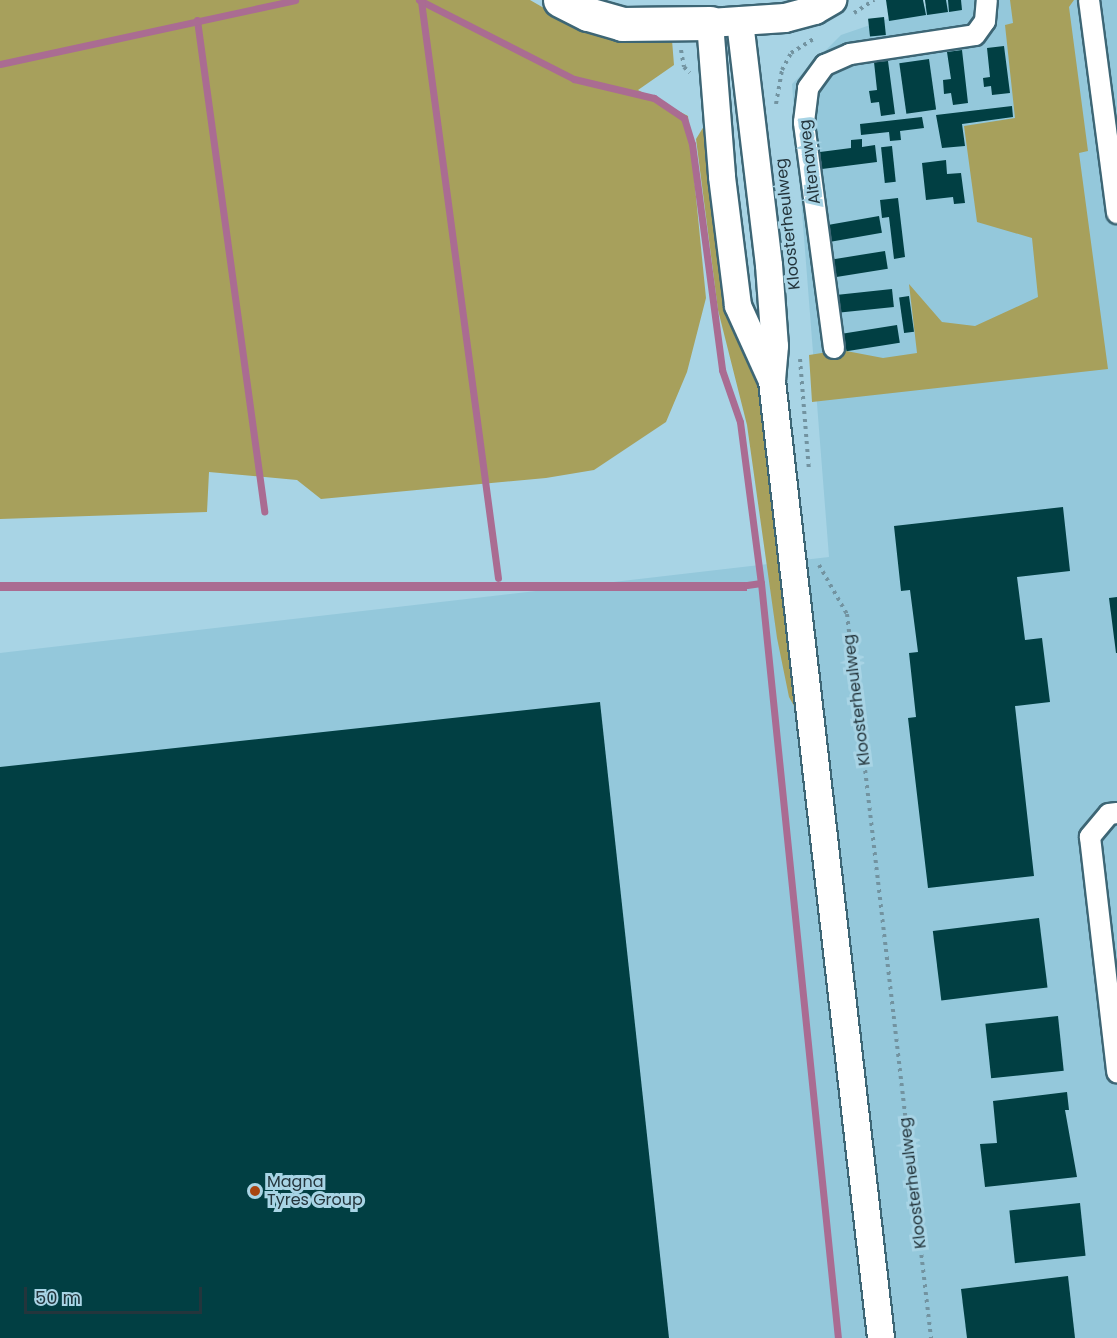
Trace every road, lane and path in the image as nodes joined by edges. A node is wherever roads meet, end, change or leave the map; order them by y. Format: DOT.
graph roads {
  1 [pos="560,0"];
  2 [pos="832,0"];
  3 [pos="987,0"];
  4 [pos="1089,0"];
  5 [pos="726,9"];
  6 [pos="791,53"];
  7 [pos="775,109"];
  8 [pos="1117,213"];
  9 [pos="834,348"];
  10 [pos="800,351"];
  11 [pos="772,381"];
  12 [pos="810,479"];
  13 [pos="817,561"];
  14 [pos="1117,813"];
  15 [pos="1117,1072"];
  16 [pos="881,1338"];
  17 [pos="932,1338"];
  1 -- 5 [label="highway"];
  2 -- 5 [label="main road"];
  3 -- 9 [label="street, Altenaweg"];
  4 -- 8 [label="street"];
  5 -- 11 [label="street, Kloosterheulweg"];
  5 -- 11 [label="street, Kloosterheulweg"];
  6 -- 7 [label="path"];
  10 -- 12 [label="path"];
  11 -- 16 [label="street, Kloosterheulweg"];
  13 -- 17 [label="path, Kloosterheulweg"];
  14 -- 15 [label="street"];
}
